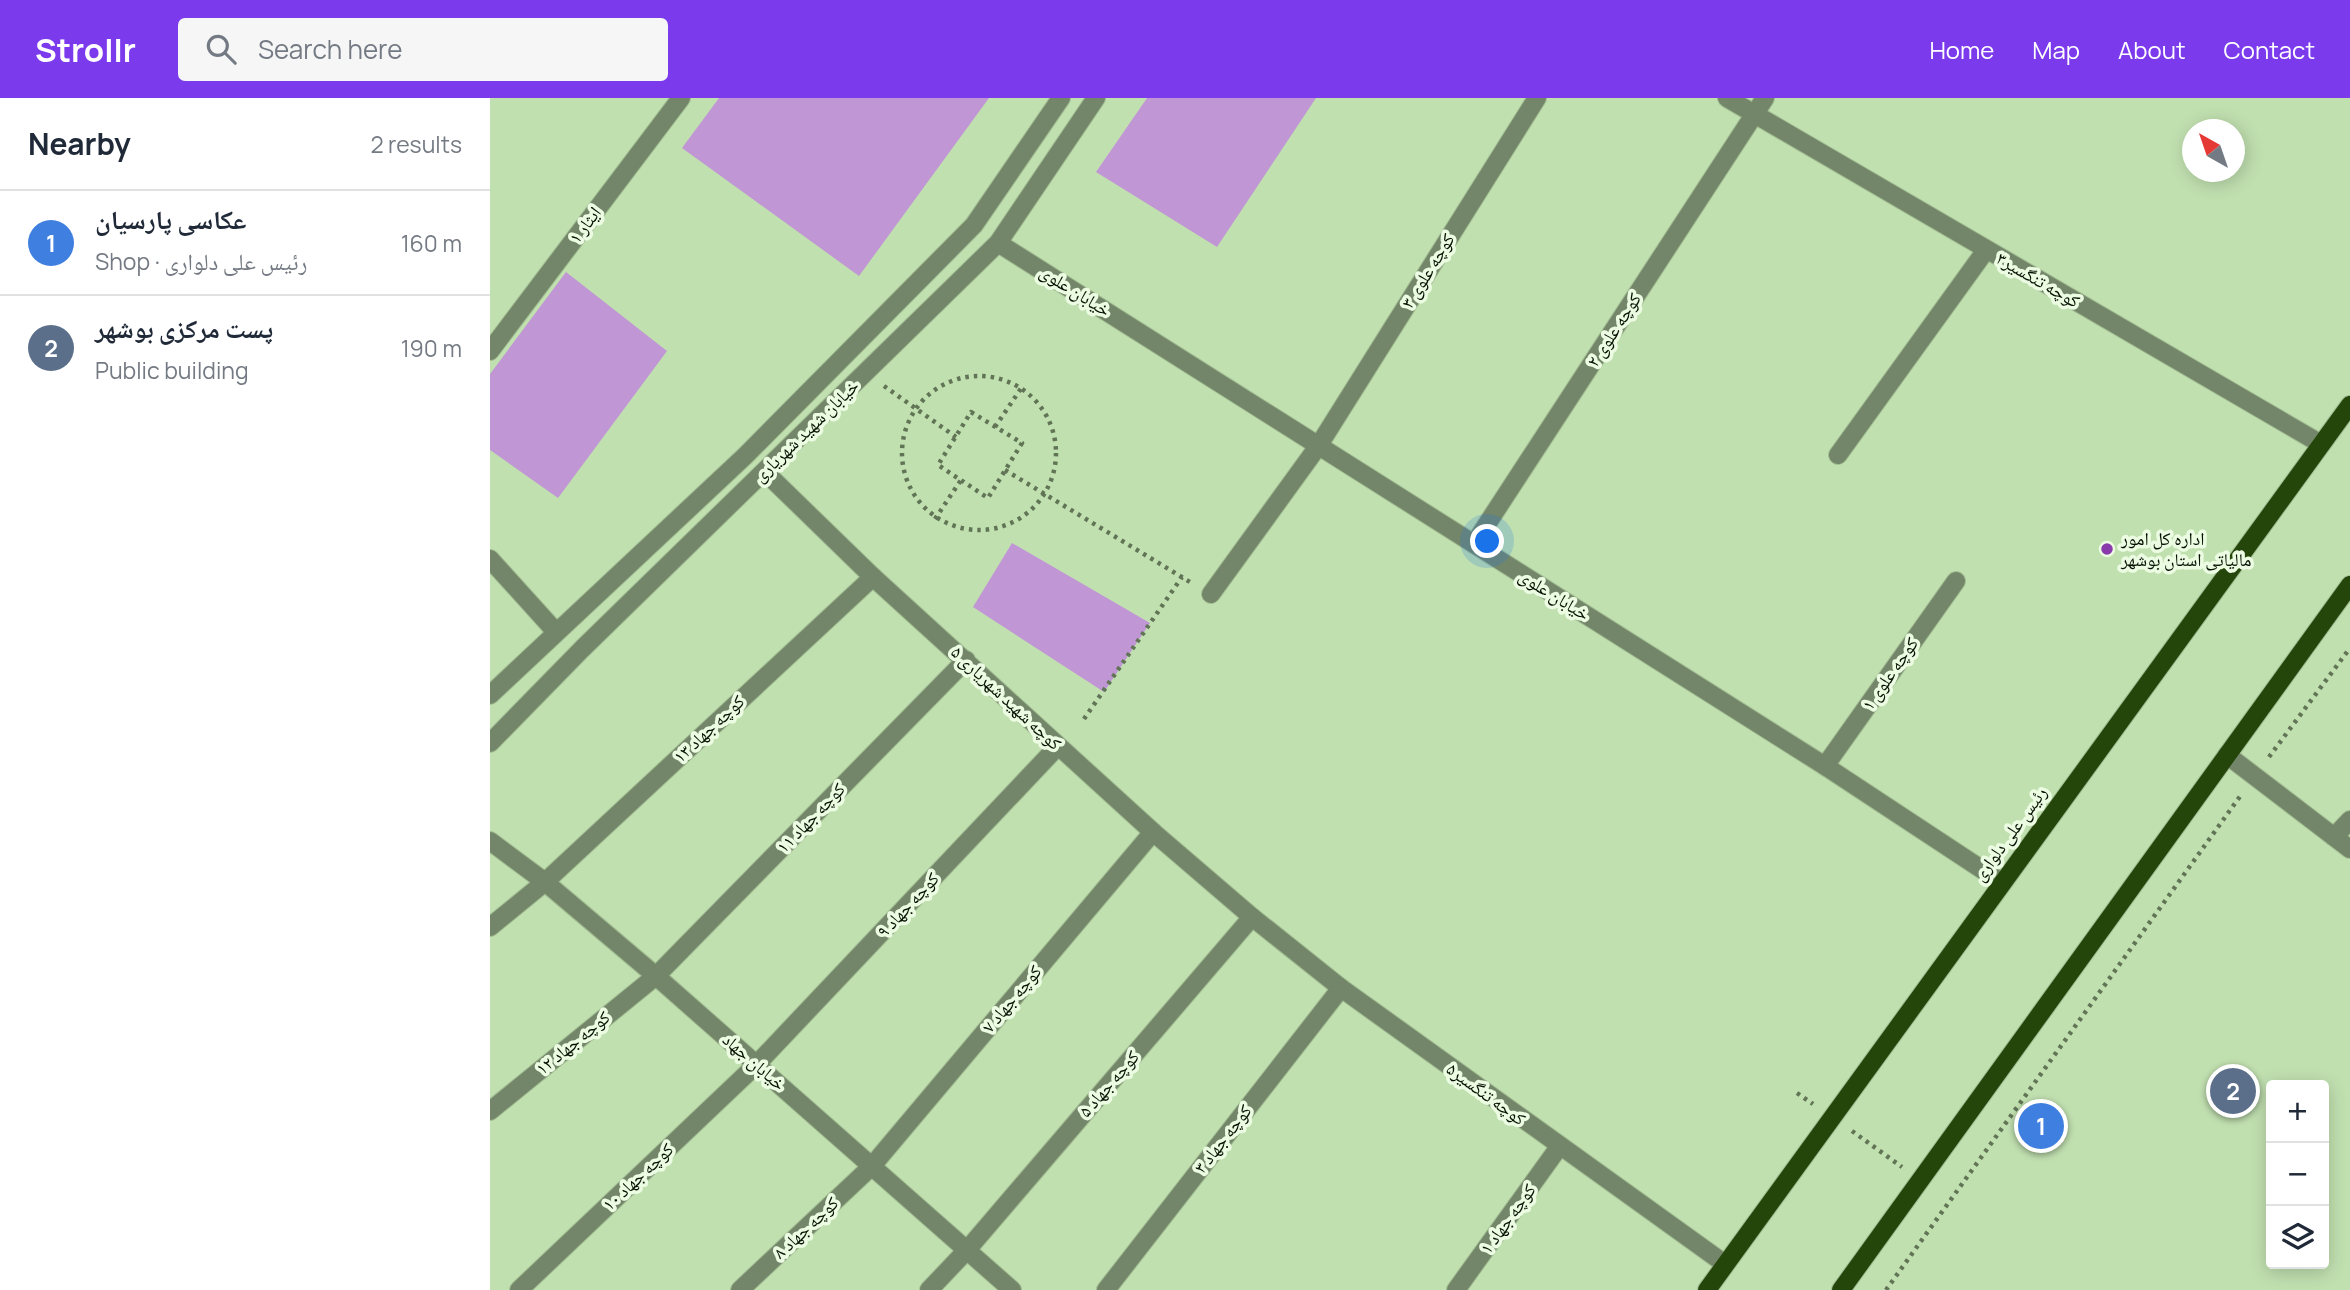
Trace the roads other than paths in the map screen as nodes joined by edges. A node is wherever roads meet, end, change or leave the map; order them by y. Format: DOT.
graph roads {
  1 [pos="681,98"];
  2 [pos="1060,98"];
  3 [pos="1096,98"];
  4 [pos="1537,98"];
  5 [pos="1727,98"];
  6 [pos="1765,98"];
  7 [pos="1754,115"];
  8 [pos="998,243"];
  9 [pos="1986,250"];
  10 [pos="490,351"];
  11 [pos="2350,405"];
  12 [pos="2322,444"];
  13 [pos="1319,445"];
  14 [pos="1838,455"];
  15 [pos="765,472"];
  16 [pos="1474,544"];
  17 [pos="490,559"];
  18 [pos="873,577"];
  19 [pos="1956,581"];
  20 [pos="2350,585"];
  21 [pos="1210,594"];
  22 [pos="556,632"];
  23 [pos="966,660"];
  24 [pos="490,695"];
  25 [pos="490,743"];
  26 [pos="1058,746"];
  27 [pos="2227,755"];
  28 [pos="1825,766"];
  29 [pos="2350,820"];
  30 [pos="1153,832"];
  31 [pos="2334,836"];
  32 [pos="490,841"];
  33 [pos="2350,849"];
  34 [pos="545,882"];
  35 [pos="2001,882"];
  36 [pos="1252,917"];
  37 [pos="490,927"];
  38 [pos="656,976"];
  39 [pos="1341,988"];
  40 [pos="757,1064"];
  41 [pos="490,1111"];
  42 [pos="1559,1147"];
  43 [pos="872,1166"];
  44 [pos="967,1250"];
  45 [pos="1725,1264"];
  46 [pos="519,1290"];
  47 [pos="740,1290"];
  48 [pos="929,1290"];
  49 [pos="1012,1290"];
  50 [pos="1106,1290"];
  51 [pos="1456,1290"];
  52 [pos="1707,1290"];
  53 [pos="1841,1290"];
  1 -- 10 [label="street, ایثار ۱"];
  2 -- 22 [label="street, خیابان شهید شهریاری"];
  3 -- 8 [label="street, خیابان شهید شهریاری"];
  4 -- 13 [label="street, کوچه علوی ۳"];
  5 -- 7 [label="street, کوچه تنگسیر۳"];
  6 -- 7 [label="street, کوچه علوی ۲"];
  7 -- 9 [label="street, کوچه تنگسیر۳"];
  7 -- 16 [label="street, کوچه علوی ۲"];
  8 -- 13 [label="street, خیابان علوی"];
  8 -- 15 [label="street, خیابان شهید شهریاری"];
  9 -- 12 [label="street, کوچه تنگسیر۳"];
  9 -- 14 [label="street"];
  11 -- 12 [label="main road, رئیس علی دلواری"];
  12 -- 35 [label="main road, رئیس علی دلواری"];
  13 -- 16 [label="street, خیابان علوی"];
  13 -- 21 [label="street, کوچه علوی ۳"];
  15 -- 18 [label="street, کوچه شهید شهریاری ۵"];
  15 -- 25 [label="street, خیابان شهید شهریاری"];
  16 -- 28 [label="street, خیابان علوی"];
  17 -- 22 [label="street"];
  18 -- 23 [label="street, کوچه شهید شهریاری ۵"];
  18 -- 34 [label="street, کوچه جهاد ۱۳"];
  19 -- 28 [label="street, کوچه علوی ۱"];
  20 -- 27 [label="main road"];
  22 -- 24 [label="street, خیابان شهید شهریاری"];
  23 -- 26 [label="street, کوچه شهید شهریاری ۵"];
  23 -- 38 [label="street, کوچه جهاد ۱۱"];
  26 -- 30 [label="street, کوچه شهید شهریاری ۵"];
  26 -- 40 [label="street, کوچه جهاد ۹"];
  27 -- 31 [label="street"];
  27 -- 53 [label="main road"];
  28 -- 35 [label="street, خیابان علوی"];
  29 -- 31 [label="street"];
  30 -- 36 [label="street, کوچه شهید شهریاری ۵"];
  30 -- 43 [label="street, کوچه جهاد ۷"];
  31 -- 33 [label="street"];
  32 -- 34 [label="street, خیابان جهاد"];
  34 -- 37 [label="street, کوچه جهاد ۱۳"];
  34 -- 38 [label="street, خیابان جهاد"];
  35 -- 45 [label="main road, رئیس علی دلواری"];
  36 -- 39 [label="street, کوچه تنگسیر۵"];
  36 -- 44 [label="street, کوچه جهاد ۵"];
  38 -- 40 [label="street, خیابان جهاد"];
  38 -- 41 [label="street, کوچه جهاد ۱۲"];
  39 -- 42 [label="street, کوچه تنگسیر۵"];
  39 -- 50 [label="street, کوچه جهاد ۳"];
  40 -- 43 [label="street, خیابان جهاد"];
  40 -- 46 [label="street, کوچه جهاد ۱۰"];
  42 -- 45 [label="street, کوچه تنگسیر۵"];
  42 -- 51 [label="street, کوچه جهاد ۱"];
  43 -- 44 [label="street, خیابان جهاد"];
  43 -- 47 [label="street, کوچه جهاد ۸"];
  44 -- 48 [label="street, کوچه جهاد ۵"];
  44 -- 49 [label="street, خیابان جهاد"];
  45 -- 52 [label="main road, رئیس علی دلواری"];
}
